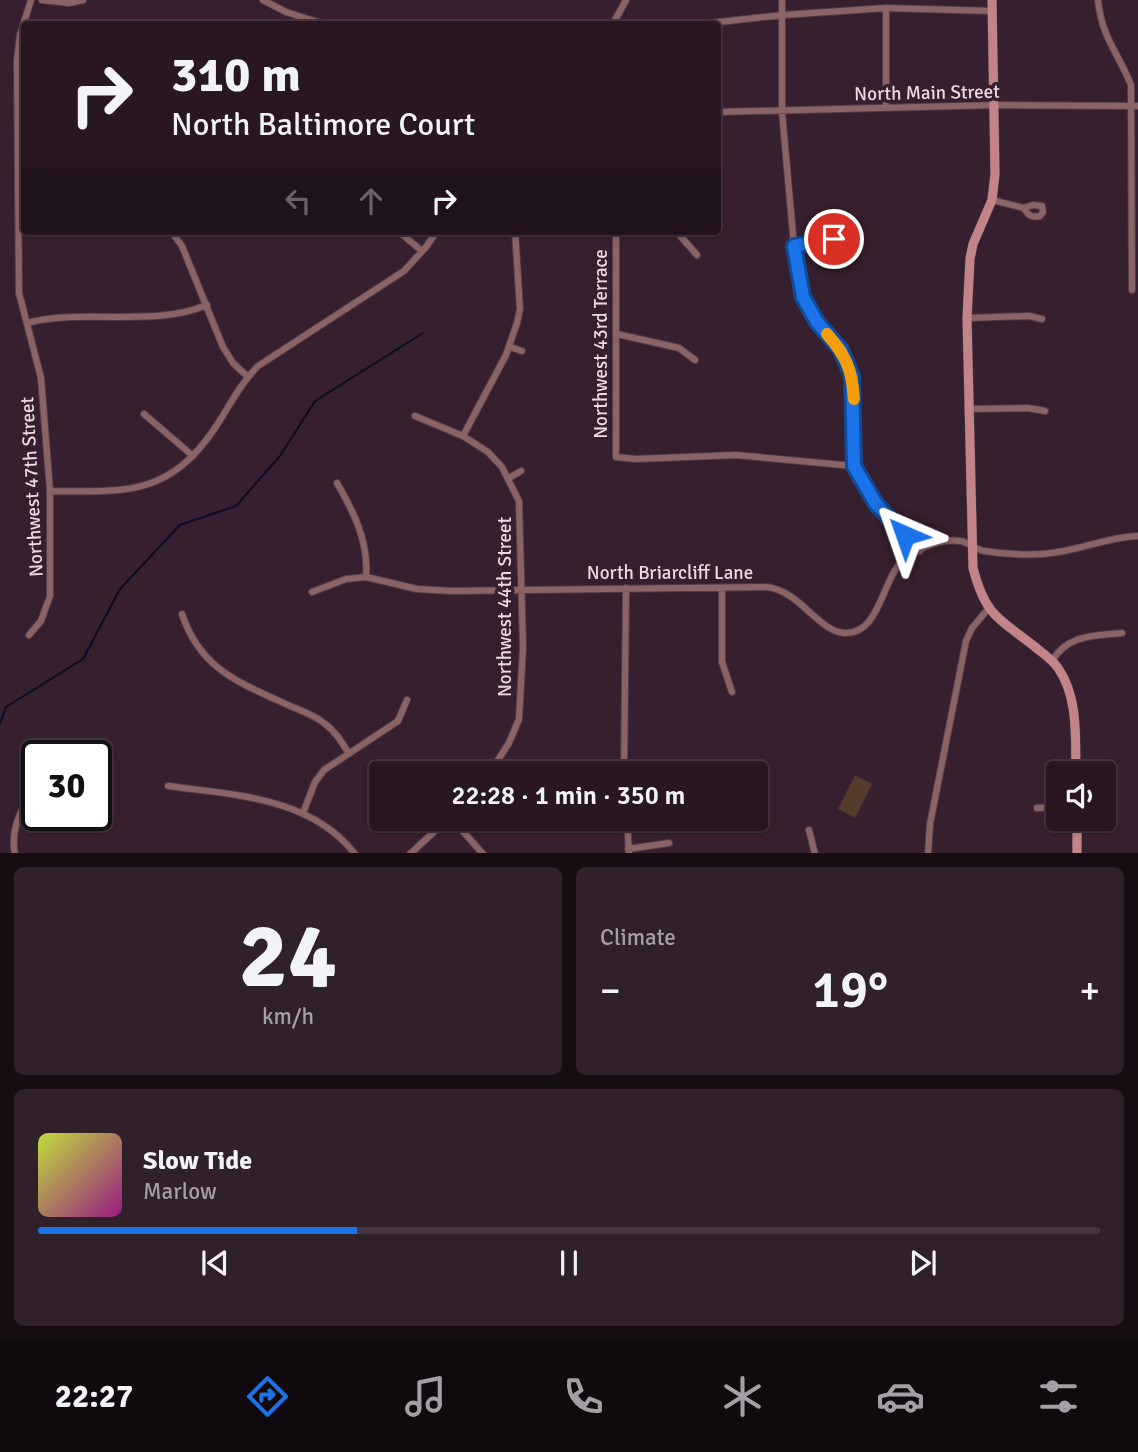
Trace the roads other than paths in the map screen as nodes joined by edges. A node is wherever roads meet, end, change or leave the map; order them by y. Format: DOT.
graph roads {
  1 [pos="31,0"];
  2 [pos="42,0"];
  3 [pos="83,0"];
  4 [pos="263,0"];
  5 [pos="626,0"];
  6 [pos="782,0"];
  7 [pos="992,0"];
  8 [pos="1098,0"];
  9 [pos="886,8"];
  10 [pos="992,11"];
  11 [pos="783,15"];
  12 [pos="24,21"];
  13 [pos="314,21"];
  14 [pos="615,21"];
  15 [pos="721,22"];
  16 [pos="21,33"];
  17 [pos="995,105"];
  18 [pos="1134,106"];
  19 [pos="886,107"];
  20 [pos="721,112"];
  21 [pos="782,112"];
  22 [pos="21,125"];
  23 [pos="992,200"];
  24 [pos="1024,208"];
  25 [pos="21,220"];
  26 [pos="174,235"];
  27 [pos="403,235"];
  28 [pos="434,235"];
  29 [pos="514,235"];
  30 [pos="616,235"];
  31 [pos="680,235"];
  32 [pos="854,236"];
  33 [pos="794,246"];
  34 [pos="422,251"];
  35 [pos="697,255"];
  36 [pos="1132,290"];
  37 [pos="207,305"];
  38 [pos="967,318"];
  39 [pos="1042,319"];
  40 [pos="27,323"];
  41 [pos="617,334"];
  42 [pos="510,347"];
  43 [pos="522,351"];
  44 [pos="695,360"];
  45 [pos="247,376"];
  46 [pos="969,409"];
  47 [pos="1045,411"];
  48 [pos="144,414"];
  49 [pos="415,416"];
  50 [pos="463,436"];
  51 [pos="193,456"];
  52 [pos="854,466"];
  53 [pos="521,471"];
  54 [pos="509,478"];
  55 [pos="337,483"];
  56 [pos="50,491"];
  57 [pos="1138,536"];
  58 [pos="972,546"];
  59 [pos="920,551"];
  60 [pos="366,577"];
  61 [pos="626,588"];
  62 [pos="722,588"];
  63 [pos="522,590"];
  64 [pos="312,592"];
  65 [pos="988,609"];
  66 [pos="182,614"];
  67 [pos="1122,633"];
  68 [pos="29,635"];
  69 [pos="1052,661"];
  70 [pos="732,692"];
  71 [pos="407,700"];
  72 [pos="348,752"];
  73 [pos="497,761"];
  74 [pos="624,761"];
  75 [pos="1076,761"];
  76 [pos="168,786"];
  77 [pos="1037,808"];
  78 [pos="1046,808"];
  79 [pos="303,813"];
  80 [pos="21,814"];
  81 [pos="809,830"];
  82 [pos="436,831"];
  83 [pos="462,831"];
  84 [pos="628,831"];
  85 [pos="1077,831"];
  86 [pos="669,843"];
  87 [pos="629,851"];
  88 [pos="15,853"];
  89 [pos="355,853"];
  90 [pos="410,853"];
  91 [pos="483,853"];
  92 [pos="814,853"];
  93 [pos="929,853"];
  94 [pos="1077,853"];
  1 -- 12 [label="street, Northwest 47th Street"];
  2 -- 3 [label="street"];
  4 -- 13 [label="street"];
  5 -- 14 [label="street"];
  6 -- 11 [label="street"];
  7 -- 10 [label="main road"];
  8 -- 18 [label="street"];
  9 -- 10 [label="street"];
  9 -- 11 [label="street"];
  9 -- 19 [label="street"];
  10 -- 17 [label="main road"];
  11 -- 15 [label="street"];
  11 -- 21 [label="street"];
  16 -- 22 [label="street, Northwest 47th Street"];
  17 -- 18 [label="street, North Main Street"];
  17 -- 19 [label="street, North Main Street"];
  17 -- 23 [label="main road"];
  18 -- 36 [label="street"];
  19 -- 21 [label="street, North Main Street"];
  20 -- 21 [label="street, North Main Street"];
  21 -- 33 [label="street"];
  22 -- 25 [label="street, Northwest 47th Street"];
  23 -- 24 [label="street"];
  23 -- 38 [label="main road"];
  25 -- 40 [label="street, Northwest 47th Street"];
  26 -- 37 [label="street"];
  27 -- 34 [label="street"];
  28 -- 34 [label="street"];
  29 -- 42 [label="street"];
  30 -- 41 [label="street, Northwest 43rd Terrace"];
  31 -- 35 [label="street"];
  32 -- 33 [label="street"];
  33 -- 52 [label="street"];
  34 -- 45 [label="street"];
  37 -- 40 [label="street"];
  37 -- 45 [label="street"];
  38 -- 39 [label="street"];
  38 -- 46 [label="main road"];
  40 -- 56 [label="street, Northwest 47th Street"];
  41 -- 44 [label="street"];
  41 -- 52 [label="street, Northwest 43rd Terrace"];
  42 -- 43 [label="street"];
  42 -- 50 [label="street"];
  45 -- 51 [label="street"];
  46 -- 47 [label="street"];
  46 -- 58 [label="main road"];
  48 -- 51 [label="street"];
  49 -- 50 [label="street, Northwest 44th Street"];
  50 -- 54 [label="street, Northwest 44th Street"];
  51 -- 56 [label="street"];
  52 -- 59 [label="street"];
  53 -- 54 [label="street"];
  54 -- 63 [label="street, Northwest 44th Street"];
  55 -- 60 [label="street"];
  56 -- 68 [label="street, Northwest 47th Street"];
  57 -- 58 [label="street, North Briarcliff Lane"];
  58 -- 59 [label="street, North Briarcliff Lane"];
  58 -- 65 [label="main road"];
  59 -- 62 [label="street, North Briarcliff Lane"];
  60 -- 63 [label="street, North Briarcliff Lane"];
  60 -- 64 [label="street, North Briarcliff Lane"];
  61 -- 62 [label="street, North Briarcliff Lane"];
  61 -- 63 [label="street, North Briarcliff Lane"];
  61 -- 74 [label="street"];
  62 -- 70 [label="street"];
  63 -- 73 [label="street, Northwest 44th Street"];
  65 -- 69 [label="main road"];
  65 -- 93 [label="street"];
  66 -- 72 [label="street"];
  67 -- 69 [label="street"];
  69 -- 75 [label="main road"];
  71 -- 72 [label="street"];
  72 -- 79 [label="street"];
  76 -- 79 [label="street"];
  77 -- 78 [label="street"];
  79 -- 89 [label="street"];
  80 -- 88 [label="street"];
  81 -- 92 [label="street"];
  82 -- 90 [label="street"];
  83 -- 91 [label="street"];
  84 -- 87 [label="street"];
  85 -- 94 [label="main road"];
  86 -- 87 [label="street"];
}
